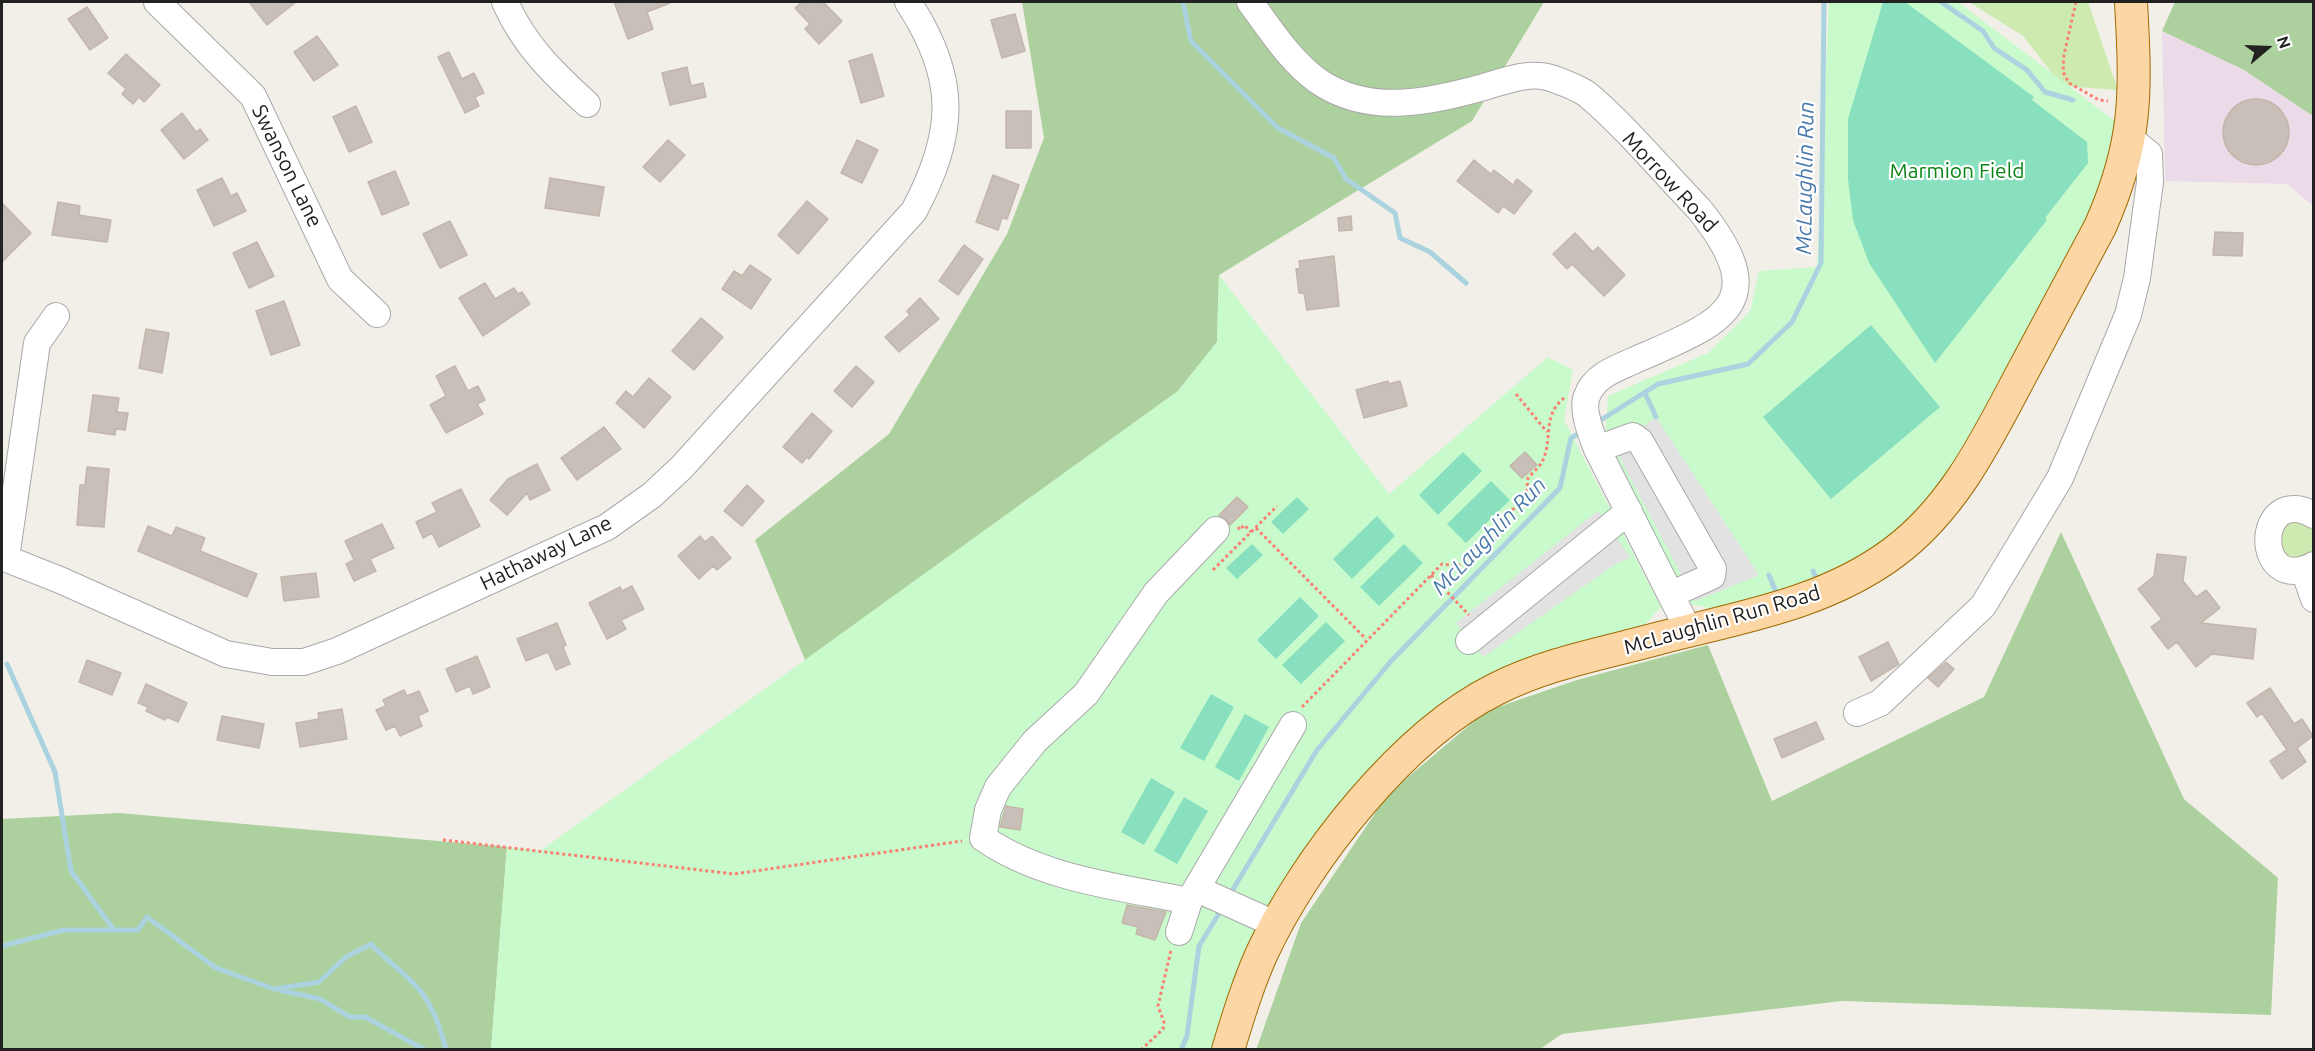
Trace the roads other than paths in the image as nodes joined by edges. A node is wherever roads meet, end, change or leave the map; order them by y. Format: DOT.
graph roads {
  1 [pos="157,2"];
  2 [pos="505,2"];
  3 [pos="908,2"];
  4 [pos="1250,2"];
  5 [pos="2131,2"];
  6 [pos="587,104"];
  7 [pos="2131,139"];
  8 [pos="377,314"];
  9 [pos="56,316"];
  10 [pos="1595,444"];
  11 [pos="1629,512"];
  12 [pos="2313,515"];
  13 [pos="1226,528"];
  14 [pos="4,558"];
  15 [pos="2309,568"];
  16 [pos="1672,594"];
  17 [pos="2313,599"];
  18 [pos="1689,631"];
  19 [pos="1469,640"];
  20 [pos="1857,713"];
  21 [pos="1293,725"];
  22 [pos="1198,895"];
  23 [pos="1277,925"];
  24 [pos="1179,932"];
  25 [pos="1228,1050"];
  1 -- 8 [label="street, Swanson Lane"];
  2 -- 6 [label="street"];
  3 -- 14 [label="street, Hathaway Lane"];
  4 -- 10 [label="street, Morrow Road"];
  5 -- 7 [label="main road, McLaughlin Run Road"];
  7 -- 18 [label="main road, McLaughlin Run Road"];
  7 -- 20 [label="street"];
  9 -- 14 [label="street"];
  10 -- 11 [label="street"];
  10 -- 16 [label="street"];
  11 -- 16 [label="street"];
  11 -- 19 [label="street"];
  12 -- 15 [label="street"];
  13 -- 22 [label="street"];
  15 -- 17 [label="street"];
  16 -- 18 [label="street"];
  18 -- 23 [label="main road, McLaughlin Run Road"];
  21 -- 22 [label="street"];
  22 -- 23 [label="street"];
  22 -- 24 [label="street"];
  23 -- 25 [label="main road, McLaughlin Run Road"];
}
